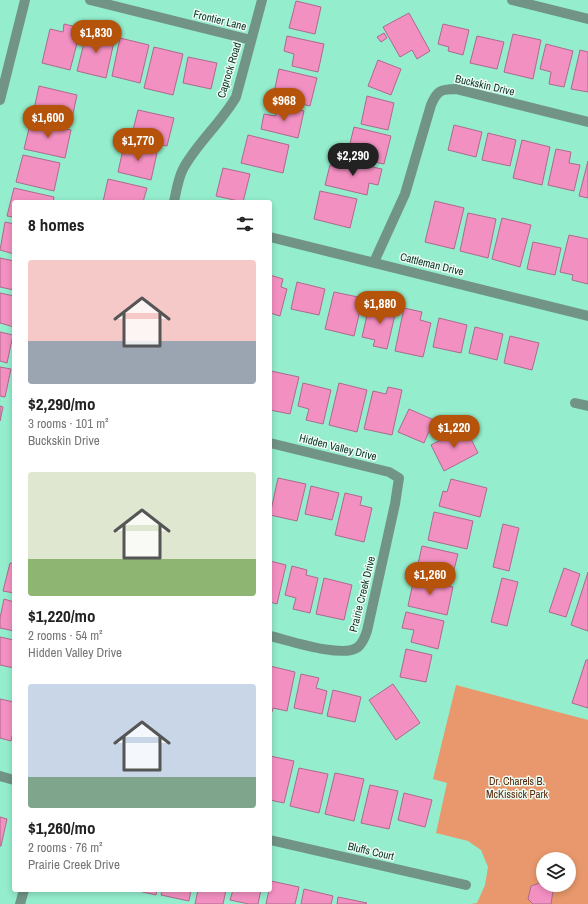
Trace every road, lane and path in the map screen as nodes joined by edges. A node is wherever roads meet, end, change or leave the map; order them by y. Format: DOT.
graph roads {
  1 [pos="25,0"];
  2 [pos="90,0"];
  3 [pos="262,0"];
  4 [pos="512,0"];
  5 [pos="588,19"];
  6 [pos="251,40"];
  7 [pos="0,100"];
  8 [pos="588,122"];
  9 [pos="174,200"];
  10 [pos="272,237"];
  11 [pos="374,262"];
  12 [pos="588,316"];
  13 [pos="575,403"];
  14 [pos="588,406"];
  15 [pos="272,443"];
  16 [pos="399,478"];
  17 [pos="272,637"];
  18 [pos="0,776"];
  19 [pos="12,779"];
  20 [pos="272,840"];
  21 [pos="466,885"];
  22 [pos="23,892"];
  23 [pos="20,904"];
  1 -- 7 [label="street"];
  2 -- 6 [label="street, Frontier Lane"];
  3 -- 6 [label="street, Caprock Road"];
  4 -- 5 [label="street"];
  6 -- 9 [label="street, Caprock Road"];
  8 -- 11 [label="street, Buckskin Drive"];
  10 -- 11 [label="street, Cattleman Drive"];
  11 -- 12 [label="street, Cattleman Drive"];
  13 -- 14 [label="street"];
  15 -- 16 [label="street, Hidden Valley Drive"];
  16 -- 17 [label="street, Prairie Creek Drive"];
  18 -- 19 [label="street"];
  20 -- 21 [label="street, Bluffs Court"];
  22 -- 23 [label="street"];
}
